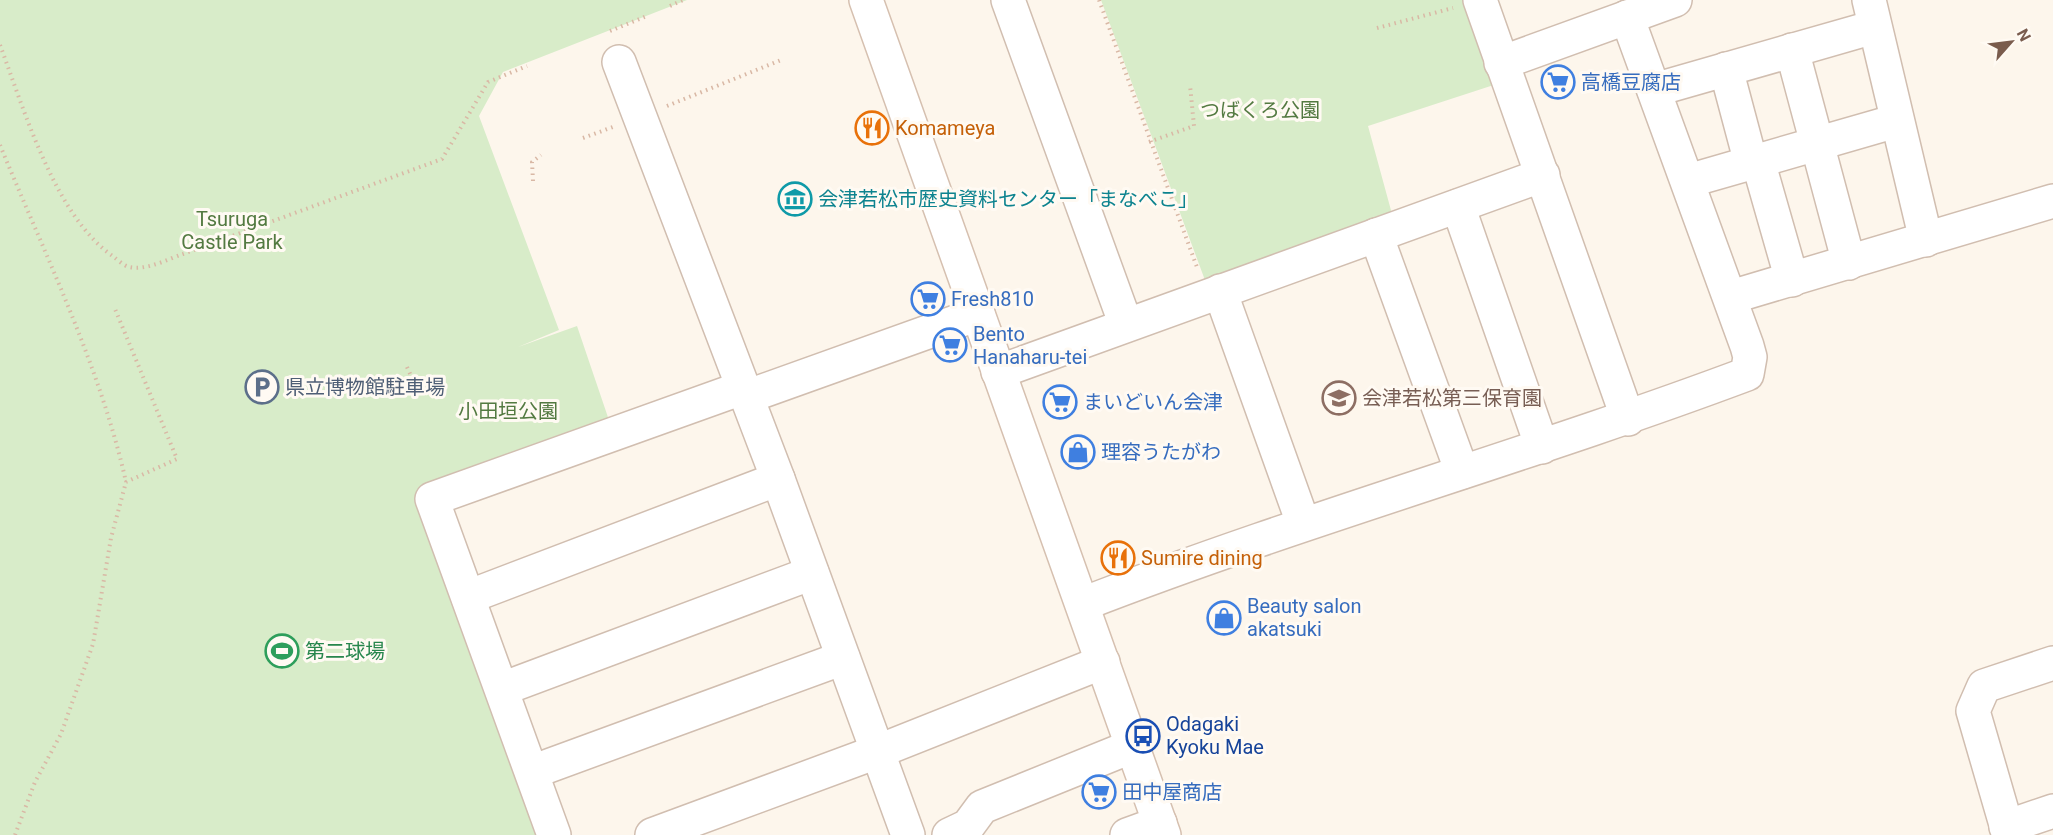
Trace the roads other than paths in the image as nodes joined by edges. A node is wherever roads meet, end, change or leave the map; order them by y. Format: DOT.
graph roads {
  1 [pos="866,0"];
  2 [pos="1008,0"];
  3 [pos="1480,0"];
  4 [pos="1652,6"];
  5 [pos="1871,14"];
  6 [pos="1792,50"];
  7 [pos="620,62"];
  8 [pos="1501,63"];
  9 [pos="1726,69"];
  10 [pos="1654,90"];
  11 [pos="1896,121"];
  12 [pos="1816,144"];
  13 [pos="1754,162"];
  14 [pos="1543,175"];
  15 [pos="1688,182"];
  16 [pos="2053,201"];
  17 [pos="1458,206"];
  18 [pos="1376,235"];
  19 [pos="1926,240"];
  20 [pos="1849,263"];
  21 [pos="1792,280"];
  22 [pos="1214,294"];
  23 [pos="1731,297"];
  24 [pos="978,314"];
  25 [pos="1126,325"];
  26 [pos="998,372"];
  27 [pos="744,392"];
  28 [pos="1628,419"];
  29 [pos="1542,447"];
  30 [pos="1462,472"];
  31 [pos="778,479"];
  32 [pos="1303,523"];
  33 [pos="812,573"];
  34 [pos="468,597"];
  35 [pos="1083,604"];
  36 [pos="843,658"];
  37 [pos="1103,662"];
  38 [pos="2053,663"];
  39 [pos="502,689"];
  40 [pos="1134,750"];
  41 [pos="879,751"];
  42 [pos="532,772"];
  43 [pos="2053,811"];
  44 [pos="1162,829"];
  45 [pos="2008,831"];
  46 [pos="554,835"];
  47 [pos="652,835"];
  48 [pos="908,835"];
  49 [pos="949,835"];
  50 [pos="1126,835"];
  1 -- 24 [label="street"];
  2 -- 25 [label="street"];
  3 -- 8 [label="street"];
  4 -- 8 [label="street"];
  4 -- 10 [label="street"];
  5 -- 6 [label="street"];
  5 -- 11 [label="street"];
  6 -- 9 [label="street"];
  6 -- 12 [label="street"];
  7 -- 27 [label="street"];
  8 -- 14 [label="street"];
  9 -- 10 [label="street"];
  9 -- 13 [label="street"];
  10 -- 15 [label="street"];
  11 -- 12 [label="street"];
  11 -- 19 [label="street"];
  12 -- 13 [label="street"];
  12 -- 20 [label="street"];
  13 -- 15 [label="street"];
  13 -- 21 [label="street"];
  14 -- 17 [label="street"];
  14 -- 28 [label="street"];
  15 -- 23 [label="street"];
  16 -- 19 [label="street"];
  17 -- 18 [label="street"];
  17 -- 29 [label="street"];
  18 -- 22 [label="street"];
  18 -- 30 [label="street"];
  19 -- 20 [label="street"];
  20 -- 21 [label="street"];
  21 -- 23 [label="street"];
  22 -- 25 [label="street"];
  22 -- 32 [label="street"];
  23 -- 28 [label="street"];
  24 -- 26 [label="street"];
  24 -- 27 [label="street"];
  25 -- 26 [label="street"];
  26 -- 35 [label="street"];
  27 -- 31 [label="street"];
  27 -- 34 [label="street"];
  28 -- 29 [label="street"];
  29 -- 30 [label="street"];
  30 -- 32 [label="street"];
  31 -- 33 [label="street"];
  31 -- 34 [label="street"];
  32 -- 35 [label="street"];
  33 -- 36 [label="street"];
  33 -- 39 [label="street"];
  34 -- 39 [label="street"];
  35 -- 37 [label="street"];
  36 -- 41 [label="street"];
  36 -- 42 [label="street"];
  37 -- 40 [label="street"];
  37 -- 41 [label="street"];
  38 -- 45 [label="street"];
  39 -- 42 [label="street"];
  40 -- 44 [label="street"];
  40 -- 49 [label="street"];
  41 -- 47 [label="street"];
  41 -- 48 [label="street"];
  42 -- 46 [label="street"];
  43 -- 45 [label="street"];
  44 -- 50 [label="street"];
}
